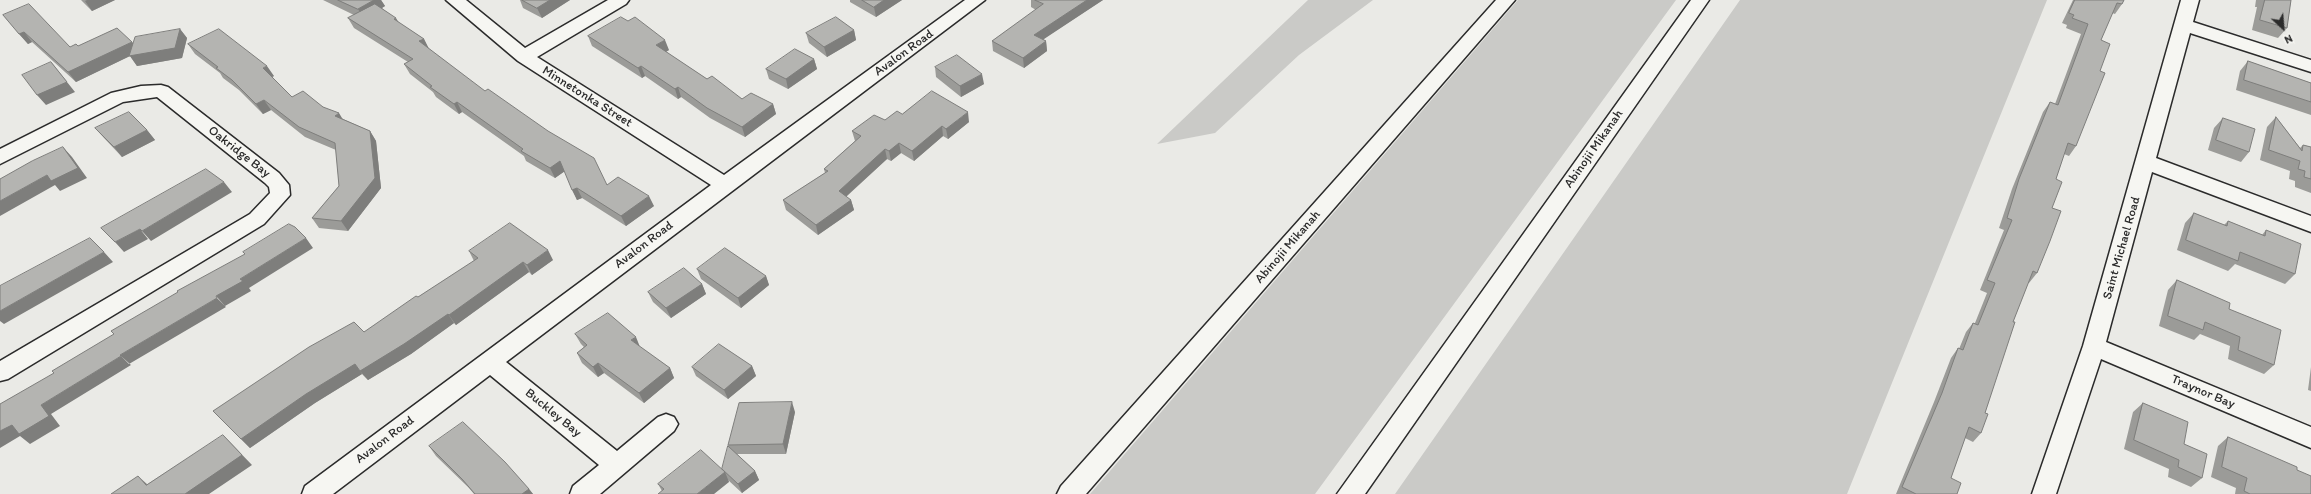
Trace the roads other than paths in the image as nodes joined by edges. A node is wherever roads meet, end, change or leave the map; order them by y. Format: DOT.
graph roads {
  1 [pos="455,0"];
  2 [pos="620,0"];
  3 [pos="976,0"];
  4 [pos="1506,0"];
  5 [pos="1700,0"];
  6 [pos="2190,0"];
  7 [pos="2184,24"];
  8 [pos="524,57"];
  9 [pos="2311,66"];
  10 [pos="0,157"];
  11 [pos="2146,162"];
  12 [pos="725,185"];
  13 [pos="2311,224"];
  14 [pos="2094,346"];
  15 [pos="489,361"];
  16 [pos="0,372"];
  17 [pos="666,424"];
  18 [pos="2311,438"];
  19 [pos="617,465"];
  20 [pos="314,494"];
  21 [pos="582,494"];
  22 [pos="1070,494"];
  23 [pos="1350,494"];
  24 [pos="2044,494"];
  1 -- 8 [label="street, Minnetonka Street"];
  2 -- 8 [label="street"];
  3 -- 12 [label="street, Avalon Road"];
  4 -- 22 [label="main road, Abinojii Mikanah"];
  5 -- 23 [label="main road, Abinojii Mikanah"];
  6 -- 7 [label="street, Saint Michael Road"];
  7 -- 9 [label="street"];
  7 -- 11 [label="street, Saint Michael Road"];
  8 -- 12 [label="street, Minnetonka Street"];
  10 -- 16 [label="street, Oakridge Bay"];
  11 -- 13 [label="street"];
  11 -- 14 [label="street, Saint Michael Road"];
  12 -- 15 [label="street, Avalon Road"];
  14 -- 18 [label="street, Traynor Bay"];
  14 -- 24 [label="street, Saint Michael Road"];
  15 -- 19 [label="street, Buckley Bay"];
  15 -- 20 [label="street, Avalon Road"];
  17 -- 19 [label="street"];
  19 -- 21 [label="street"];
}
